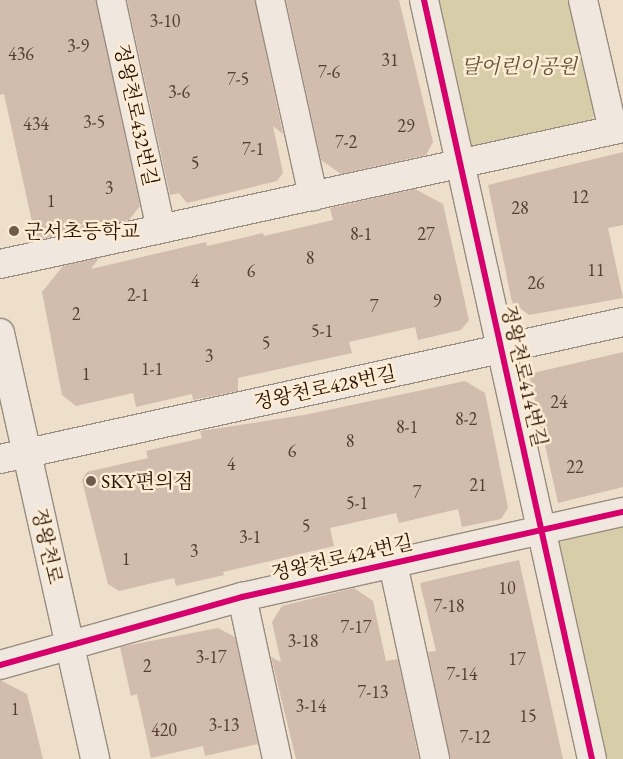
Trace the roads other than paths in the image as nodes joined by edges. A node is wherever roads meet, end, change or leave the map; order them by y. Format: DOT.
graph roads {
  1 [pos="111,0"];
  2 [pos="270,0"];
  3 [pos="424,0"];
  4 [pos="583,0"];
  5 [pos="618,129"];
  6 [pos="460,164"];
  7 [pos="312,196"];
  8 [pos="161,229"];
  9 [pos="0,264"];
  10 [pos="623,322"];
  11 [pos="0,333"];
  12 [pos="501,349"];
  13 [pos="27,453"];
  14 [pos="0,459"];
  15 [pos="623,512"];
  16 [pos="541,530"];
  17 [pos="393,564"];
  18 [pos="242,597"];
  19 [pos="70,648"];
  20 [pos="0,665"];
  21 [pos="95,759"];
  22 [pos="277,759"];
  23 [pos="435,759"];
  24 [pos="592,759"];
  1 -- 8 [label="street, 정왕천로432번길"];
  2 -- 7 [label="street"];
  3 -- 6 [label="street, 정왕천로414번길"];
  4 -- 5 [label="street"];
  5 -- 6 [label="street"];
  6 -- 7 [label="street"];
  6 -- 12 [label="street, 정왕천로414번길"];
  7 -- 8 [label="street"];
  8 -- 9 [label="street"];
  10 -- 12 [label="street, 정왕천로428번길"];
  11 -- 13 [label="street, 정왕천로"];
  12 -- 13 [label="street, 정왕천로428번길"];
  12 -- 16 [label="street, 정왕천로414번길"];
  13 -- 14 [label="street, 정왕천로428번길"];
  13 -- 19 [label="street, 정왕천로"];
  15 -- 16 [label="street, 정왕천로424번길"];
  16 -- 17 [label="street, 정왕천로424번길"];
  16 -- 24 [label="street, 정왕천로414번길"];
  17 -- 18 [label="street, 정왕천로424번길"];
  17 -- 23 [label="street"];
  18 -- 19 [label="street, 정왕천로424번길"];
  18 -- 22 [label="street"];
  19 -- 20 [label="street, 정왕천로424번길"];
  19 -- 21 [label="street, 정왕천로"];
}
